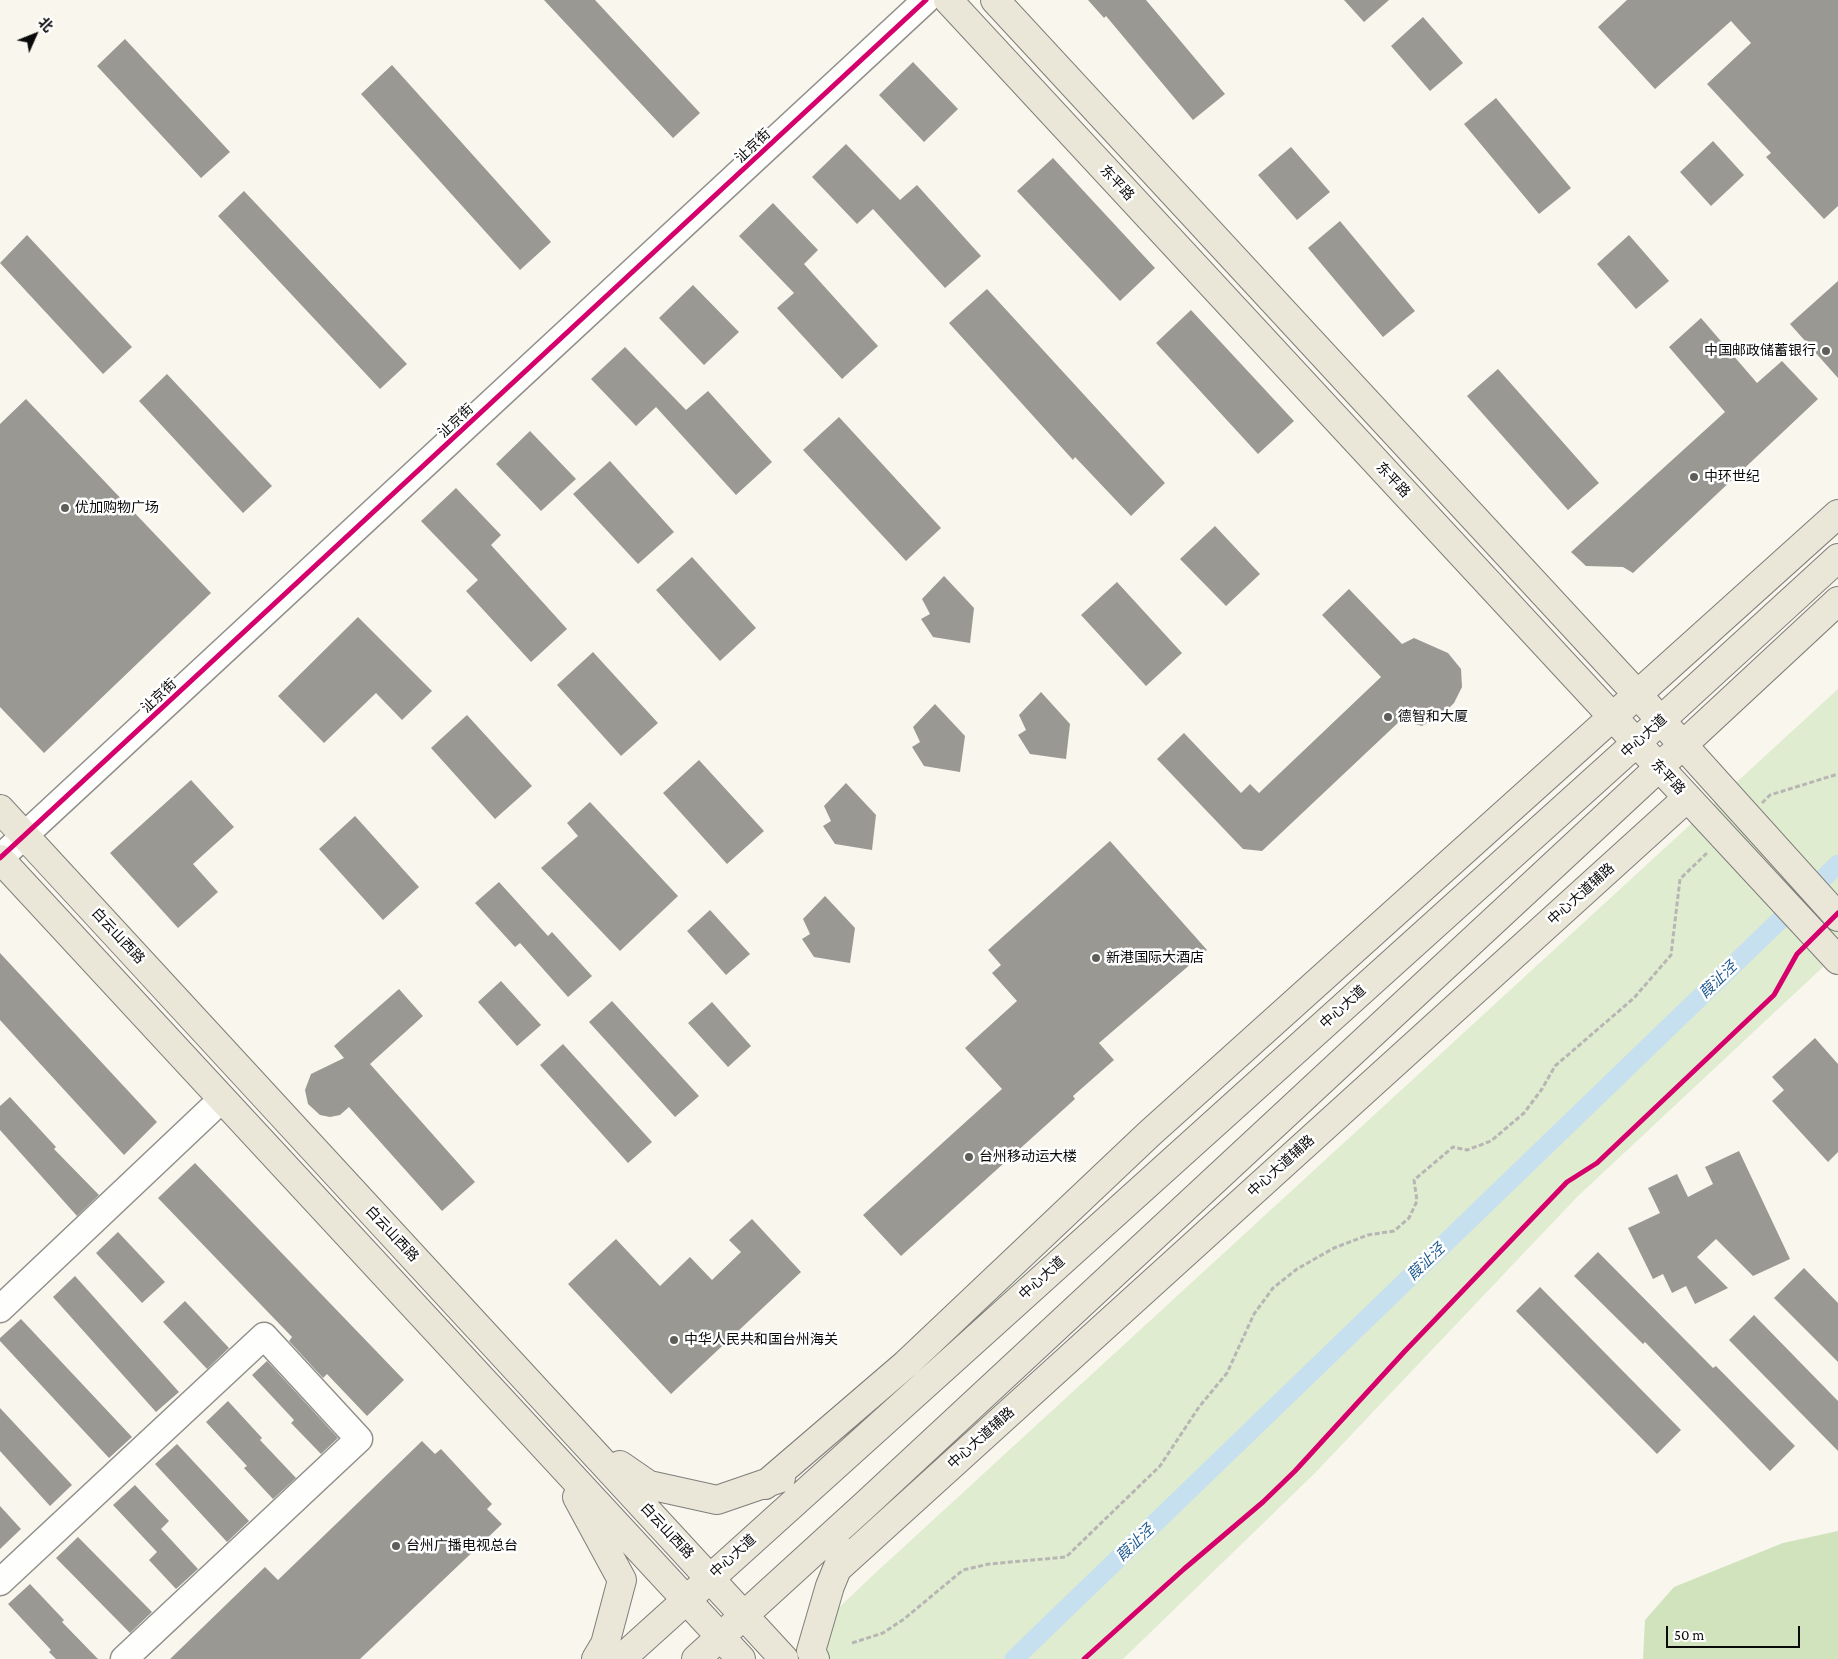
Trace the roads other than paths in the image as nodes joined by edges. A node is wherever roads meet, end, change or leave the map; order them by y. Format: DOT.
graph roads {
  1 [pos="926,0"];
  2 [pos="948,0"];
  3 [pos="995,0"];
  4 [pos="1838,514"];
  5 [pos="1838,558"];
  6 [pos="1838,601"];
  7 [pos="1838,624"];
  8 [pos="1783,651"];
  9 [pos="1637,694"];
  10 [pos="1612,717"];
  11 [pos="1660,721"];
  12 [pos="1636,743"];
  13 [pos="1684,746"];
  14 [pos="1659,769"];
  15 [pos="1686,798"];
  16 [pos="0,809"];
  17 [pos="25,836"];
  18 [pos="0,858"];
  19 [pos="1832,911"];
  20 [pos="1838,960"];
  21 [pos="222,1099"];
  22 [pos="0,1309"];
  23 [pos="582,1438"];
  24 [pos="547,1449"];
  25 [pos="846,1454"];
  26 [pos="765,1485"];
  27 [pos="865,1505"];
  28 [pos="837,1569"];
  29 [pos="710,1577"];
  30 [pos="0,1582"];
  31 [pos="686,1599"];
  32 [pos="744,1615"];
  33 [pos="721,1636"];
  34 [pos="603,1655"];
  35 [pos="124,1659"];
  36 [pos="696,1659"];
  37 [pos="742,1659"];
  38 [pos="784,1659"];
  39 [pos="815,1659"];
  1 -- 17 [label="street, 沚京街"];
  2 -- 10 [label="main road, 东平路"];
  3 -- 9 [label="main road"];
  4 -- 9 [label="main road"];
  5 -- 11 [label="main road, 中心大道"];
  6 -- 8 [label="main road"];
  7 -- 8 [label="main road"];
  8 -- 13 [label="main road"];
  9 -- 10 [label="main road"];
  9 -- 11 [label="main road"];
  9 -- 12 [label="main road"];
  10 -- 12 [label="main road, 东平路"];
  10 -- 26 [label="main road"];
  11 -- 12 [label="main road, 中心大道"];
  11 -- 13 [label="main road"];
  12 -- 14 [label="main road, 东平路"];
  12 -- 25 [label="main road, 中心大道"];
  13 -- 14 [label="main road"];
  13 -- 15 [label="main road"];
  13 -- 19 [label="main road"];
  14 -- 15 [label="main road, 东平路"];
  14 -- 27 [label="main road"];
  15 -- 20 [label="main road, 东平路"];
  15 -- 28 [label="main road, 中心大道辅路"];
  16 -- 17 [label="main road, 白云山西路"];
  17 -- 18 [label="street, 沚京街"];
  17 -- 23 [label="main road, 白云山西路"];
  18 -- 21 [label="main road"];
  21 -- 22 [label="street"];
  21 -- 24 [label="main road"];
  23 -- 26 [label="main road, 中心大道"];
  23 -- 29 [label="main road, 白云山西路"];
  24 -- 31 [label="main road"];
  24 -- 34 [label="main road"];
  25 -- 26 [label="main road, 中心大道"];
  25 -- 29 [label="main road, 中心大道"];
  27 -- 28 [label="main road"];
  27 -- 32 [label="main road"];
  28 -- 39 [label="main road"];
  29 -- 31 [label="main road, 中心大道"];
  29 -- 32 [label="main road, 白云山西路"];
  30 -- 35 [label="street"];
  31 -- 33 [label="main road"];
  31 -- 34 [label="main road, 中心大道"];
  32 -- 33 [label="main road"];
  32 -- 38 [label="main road, 白云山西路"];
  33 -- 36 [label="main road"];
  33 -- 37 [label="main road"];
}
